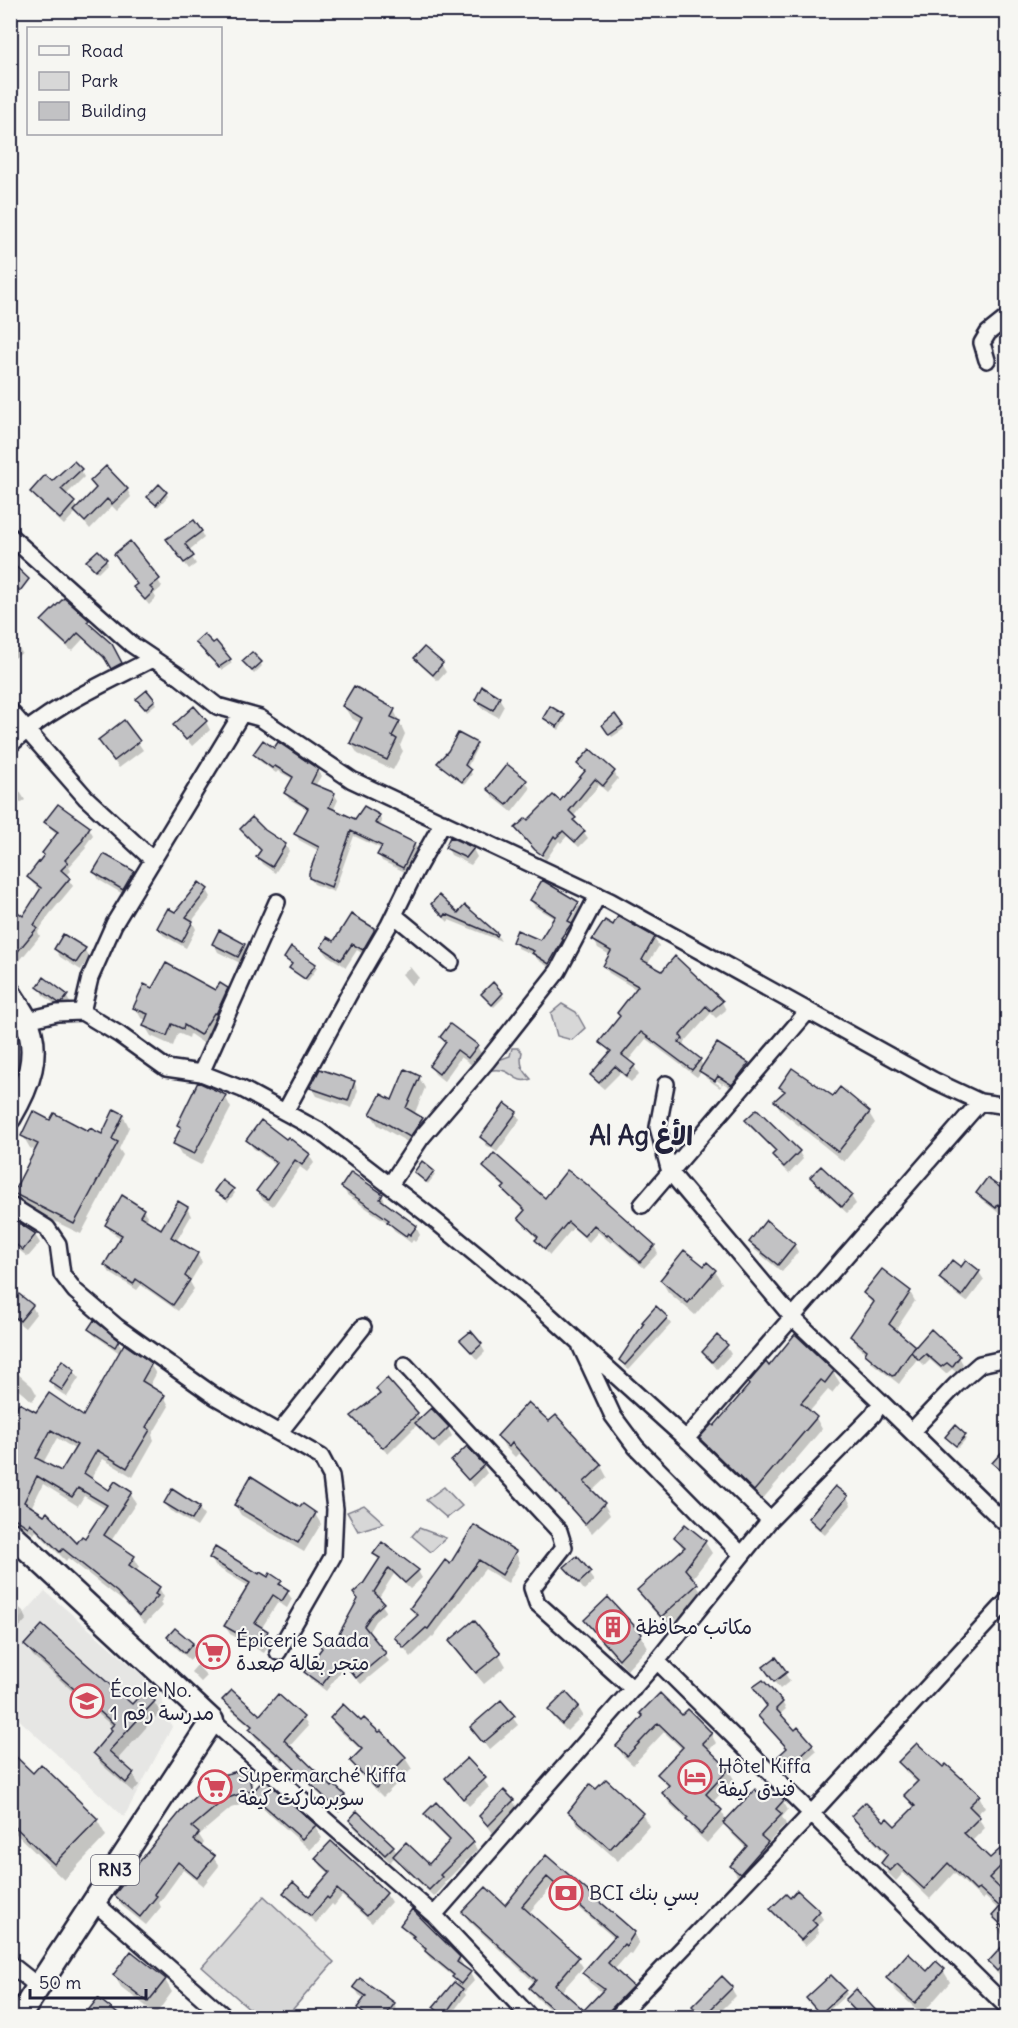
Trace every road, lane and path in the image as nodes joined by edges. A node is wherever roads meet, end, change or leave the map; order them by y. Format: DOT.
graph roads {
  1 [pos="1008,317"];
  2 [pos="987,360"];
  3 [pos="10,536"];
  4 [pos="152,658"];
  5 [pos="10,711"];
  6 [pos="242,713"];
  7 [pos="26,729"];
  8 [pos="10,745"];
  9 [pos="443,822"];
  10 [pos="153,860"];
  11 [pos="598,895"];
  12 [pos="278,902"];
  13 [pos="394,915"];
  14 [pos="451,963"];
  15 [pos="10,994"];
  16 [pos="808,1011"];
  17 [pos="82,1012"];
  18 [pos="18,1022"];
  19 [pos="201,1073"];
  20 [pos="666,1084"];
  21 [pos="980,1102"];
  22 [pos="1008,1106"];
  23 [pos="285,1113"];
  24 [pos="10,1117"];
  25 [pos="670,1172"];
  26 [pos="390,1185"];
  27 [pos="10,1205"];
  28 [pos="642,1205"];
  29 [pos="792,1317"];
  30 [pos="363,1327"];
  31 [pos="579,1342"];
  32 [pos="1008,1358"];
  33 [pos="405,1365"];
  34 [pos="881,1402"];
  35 [pos="912,1431"];
  36 [pos="279,1433"];
  37 [pos="686,1439"];
  38 [pos="770,1520"];
  39 [pos="1008,1526"];
  40 [pos="10,1533"];
  41 [pos="742,1555"];
  42 [pos="1008,1600"];
  43 [pos="278,1652"];
  44 [pos="657,1661"];
  45 [pos="633,1689"];
  46 [pos="212,1721"];
  47 [pos="811,1814"];
  48 [pos="94,1902"];
  49 [pos="434,1915"];
  50 [pos="10,1964"];
  51 [pos="39,1987"];
  52 [pos="1008,2008"];
  53 [pos="23,2016"];
  54 [pos="226,2018"];
  55 [pos="531,2018"];
  56 [pos="616,2018"];
  1 -- 2 [label="street"];
  3 -- 4 [label="street"];
  4 -- 6 [label="street"];
  4 -- 7 [label="street"];
  5 -- 7 [label="street"];
  6 -- 9 [label="street"];
  6 -- 10 [label="street"];
  7 -- 8 [label="street"];
  7 -- 10 [label="street"];
  9 -- 11 [label="street"];
  9 -- 13 [label="street"];
  10 -- 17 [label="street"];
  11 -- 16 [label="street"];
  11 -- 26 [label="street"];
  12 -- 19 [label="street"];
  13 -- 14 [label="street"];
  13 -- 23 [label="street"];
  15 -- 18 [label="highway"];
  16 -- 21 [label="street"];
  16 -- 25 [label="street"];
  17 -- 18 [label="street"];
  17 -- 19 [label="street"];
  18 -- 24 [label="highway"];
  19 -- 23 [label="street"];
  20 -- 25 [label="street"];
  21 -- 22 [label="street"];
  21 -- 29 [label="street"];
  23 -- 26 [label="street"];
  25 -- 28 [label="street"];
  25 -- 29 [label="street"];
  26 -- 31 [label="street"];
  27 -- 36 [label="street"];
  29 -- 34 [label="street"];
  29 -- 37 [label="street"];
  30 -- 36 [label="street"];
  31 -- 37 [label="street"];
  31 -- 41 [label="street"];
  32 -- 35 [label="street"];
  33 -- 45 [label="street"];
  34 -- 35 [label="street"];
  34 -- 38 [label="street"];
  35 -- 39 [label="street"];
  36 -- 43 [label="street"];
  37 -- 38 [label="street"];
  38 -- 41 [label="street"];
  40 -- 46 [label="highway"];
  41 -- 44 [label="street"];
  42 -- 47 [label="street"];
  44 -- 45 [label="street"];
  44 -- 47 [label="street"];
  45 -- 49 [label="street"];
  46 -- 48 [label="highway, RN3"];
  46 -- 49 [label="street"];
  47 -- 52 [label="street"];
  47 -- 56 [label="street"];
  48 -- 51 [label="highway, RN3"];
  48 -- 54 [label="street"];
  49 -- 55 [label="street"];
  50 -- 51 [label="street"];
  51 -- 53 [label="highway, RN3"];
}
